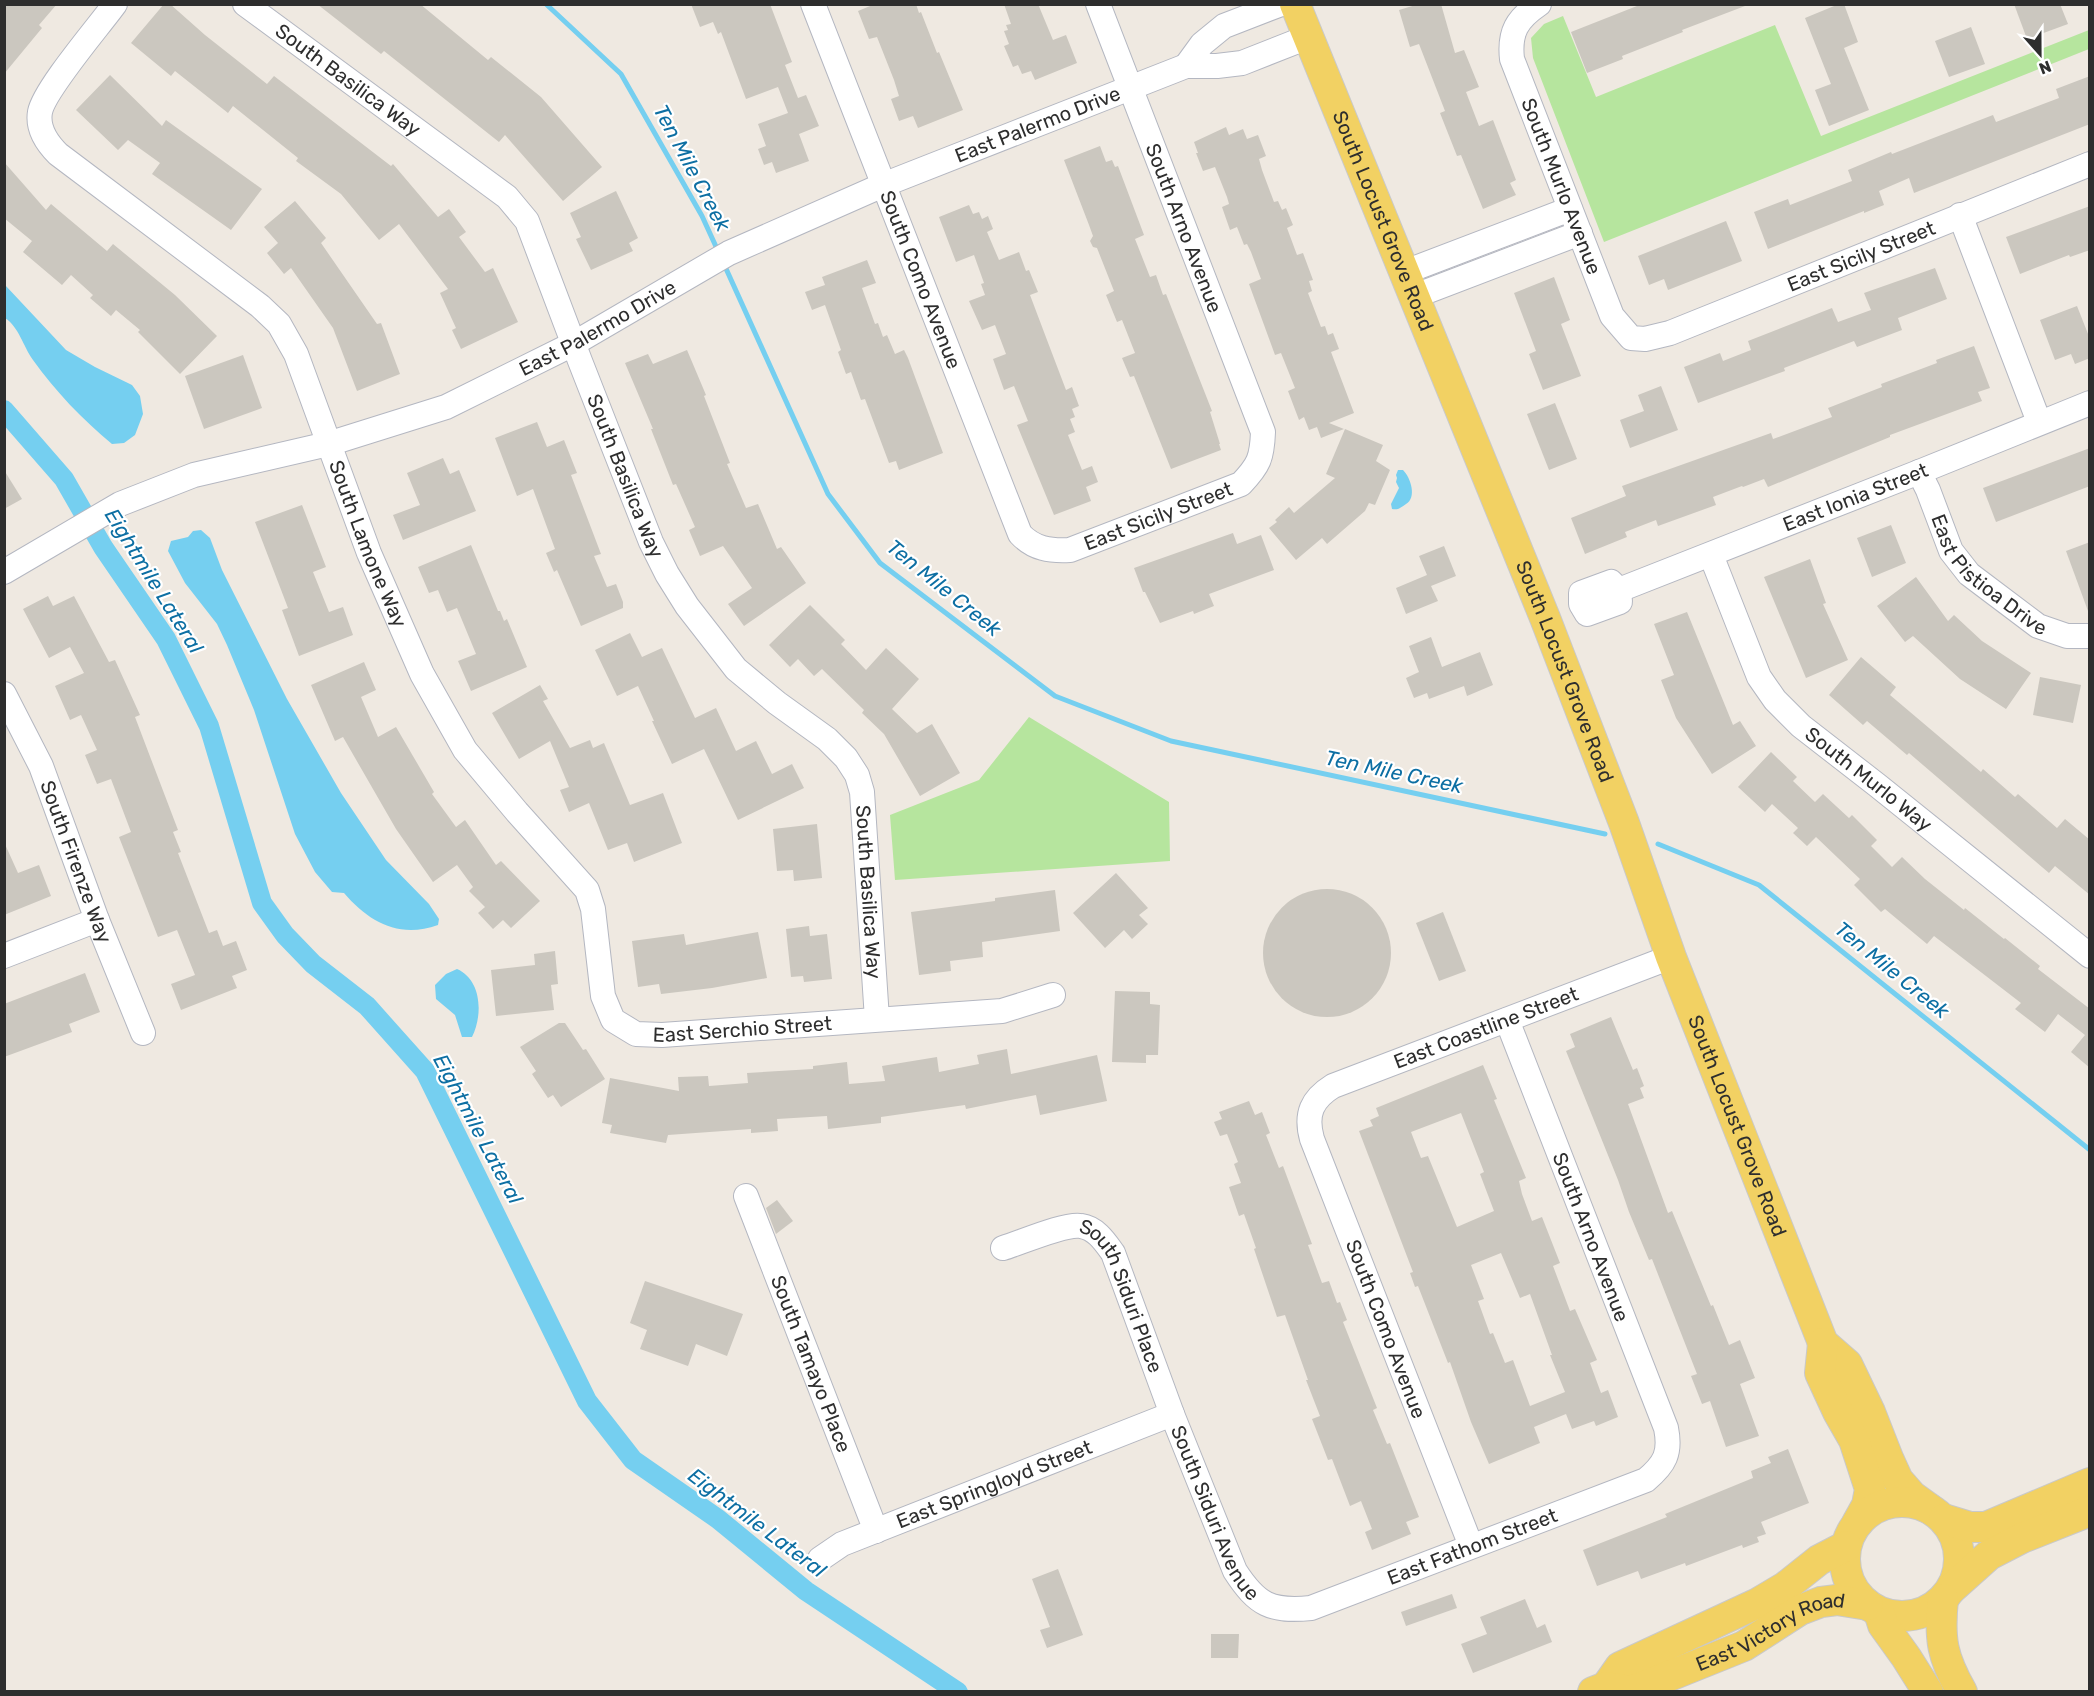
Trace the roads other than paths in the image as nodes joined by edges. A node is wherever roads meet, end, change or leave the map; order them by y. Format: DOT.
graph roads {
  1 [pos="115,4"];
  2 [pos="245,4"];
  3 [pos="813,4"];
  4 [pos="1098,4"];
  5 [pos="1281,4"];
  6 [pos="1295,4"];
  7 [pos="1539,4"];
  8 [pos="1308,37"];
  9 [pos="1186,66"];
  10 [pos="1131,89"];
  11 [pos="2090,164"];
  12 [pos="883,185"];
  13 [pos="1570,208"];
  14 [pos="1960,215"];
  15 [pos="1580,233"];
  16 [pos="1410,284"];
  17 [pos="1631,338"];
  18 [pos="573,344"];
  19 [pos="2090,403"];
  20 [pos="2040,423"];
  21 [pos="328,444"];
  22 [pos="1262,452"];
  23 [pos="1919,472"];
  24 [pos="1038,548"];
  25 [pos="1711,555"];
  26 [pos="4,572"];
  27 [pos="1545,618"];
  28 [pos="2090,636"];
  29 [pos="4,694"];
  30 [pos="97,920"];
  31 [pos="4,956"];
  32 [pos="2090,956"];
  33 [pos="1671,957"];
  34 [pos="1053,995"];
  35 [pos="877,1019"];
  36 [pos="613,1020"];
  37 [pos="1507,1020"];
  38 [pos="143,1033"];
  39 [pos="1310,1111"];
  40 [pos="747,1196"];
  41 [pos="1004,1248"];
  42 [pos="1823,1343"];
  43 [pos="1172,1414"];
  44 [pos="1667,1455"];
  45 [pos="2090,1483"];
  46 [pos="2090,1511"];
  47 [pos="1937,1514"];
  48 [pos="876,1531"];
  49 [pos="1852,1535"];
  50 [pos="1471,1546"];
  51 [pos="820,1559"];
  52 [pos="1947,1594"];
  53 [pos="1266,1605"];
  54 [pos="1873,1608"];
  55 [pos="1600,1689"];
  56 [pos="1928,1692"];
  57 [pos="1962,1692"];
  1 -- 21 [label="street, South Lamone Way"];
  2 -- 18 [label="street, South Basilica Way"];
  3 -- 12 [label="street, South Como Avenue"];
  4 -- 10 [label="street, South Arno Avenue"];
  5 -- 9 [label="street, East Palermo Drive"];
  6 -- 8 [label="main road, South Locust Grove Road"];
  7 -- 13 [label="street, South Murlo Avenue"];
  8 -- 9 [label="street, East Palermo Drive"];
  8 -- 16 [label="main road, South Locust Grove Road"];
  9 -- 10 [label="street, East Palermo Drive"];
  10 -- 12 [label="street, East Palermo Drive"];
  10 -- 22 [label="street, South Arno Avenue"];
  11 -- 14 [label="street, East Sicily Street"];
  12 -- 18 [label="street, East Palermo Drive"];
  12 -- 24 [label="street, South Como Avenue"];
  13 -- 15 [label="street, South Murlo Avenue"];
  13 -- 16 [label="street"];
  14 -- 17 [label="street, East Sicily Street"];
  14 -- 20 [label="street"];
  15 -- 16 [label="street"];
  15 -- 17 [label="street, South Murlo Avenue"];
  16 -- 27 [label="main road, South Locust Grove Road"];
  18 -- 21 [label="street, East Palermo Drive"];
  18 -- 35 [label="street, South Basilica Way"];
  19 -- 20 [label="street, East Ionia Street"];
  20 -- 23 [label="street, East Ionia Street"];
  21 -- 26 [label="street, East Palermo Drive"];
  21 -- 36 [label="street, South Lamone Way"];
  22 -- 24 [label="street, East Sicily Street"];
  23 -- 25 [label="street, East Ionia Street"];
  23 -- 28 [label="street, East Pistioa Drive"];
  25 -- 27 [label="street, East Ionia Street"];
  25 -- 32 [label="street, South Murlo Way"];
  27 -- 33 [label="main road, South Locust Grove Road"];
  29 -- 30 [label="street, South Firenze Way"];
  30 -- 31 [label="street"];
  30 -- 38 [label="street, South Firenze Way"];
  33 -- 37 [label="street, East Coastline Street"];
  33 -- 42 [label="main road, South Locust Grove Road"];
  34 -- 35 [label="street, East Serchio Street"];
  35 -- 36 [label="street, East Serchio Street"];
  37 -- 39 [label="street, East Coastline Street"];
  37 -- 44 [label="street, South Arno Avenue"];
  39 -- 50 [label="street, South Como Avenue"];
  40 -- 48 [label="street, South Tamayo Place"];
  41 -- 43 [label="street, South Siduri Place"];
  42 -- 47 [label="main road, South Locust Grove Road"];
  42 -- 49 [label="main road, South Locust Grove Road"];
  43 -- 48 [label="street, East Springloyd Street"];
  43 -- 53 [label="street, South Siduri Avenue"];
  44 -- 50 [label="street, East Fathom Street"];
  45 -- 47 [label="main road"];
  46 -- 52 [label="main road"];
  47 -- 49 [label="main road"];
  47 -- 52 [label="main road"];
  48 -- 51 [label="street, East Springloyd Street"];
  49 -- 54 [label="main road"];
  49 -- 55 [label="main road, East Victory Road"];
  50 -- 53 [label="street, East Fathom Street"];
  52 -- 54 [label="main road"];
  52 -- 57 [label="main road"];
  54 -- 55 [label="main road, East Victory Road"];
  54 -- 56 [label="main road"];
}
